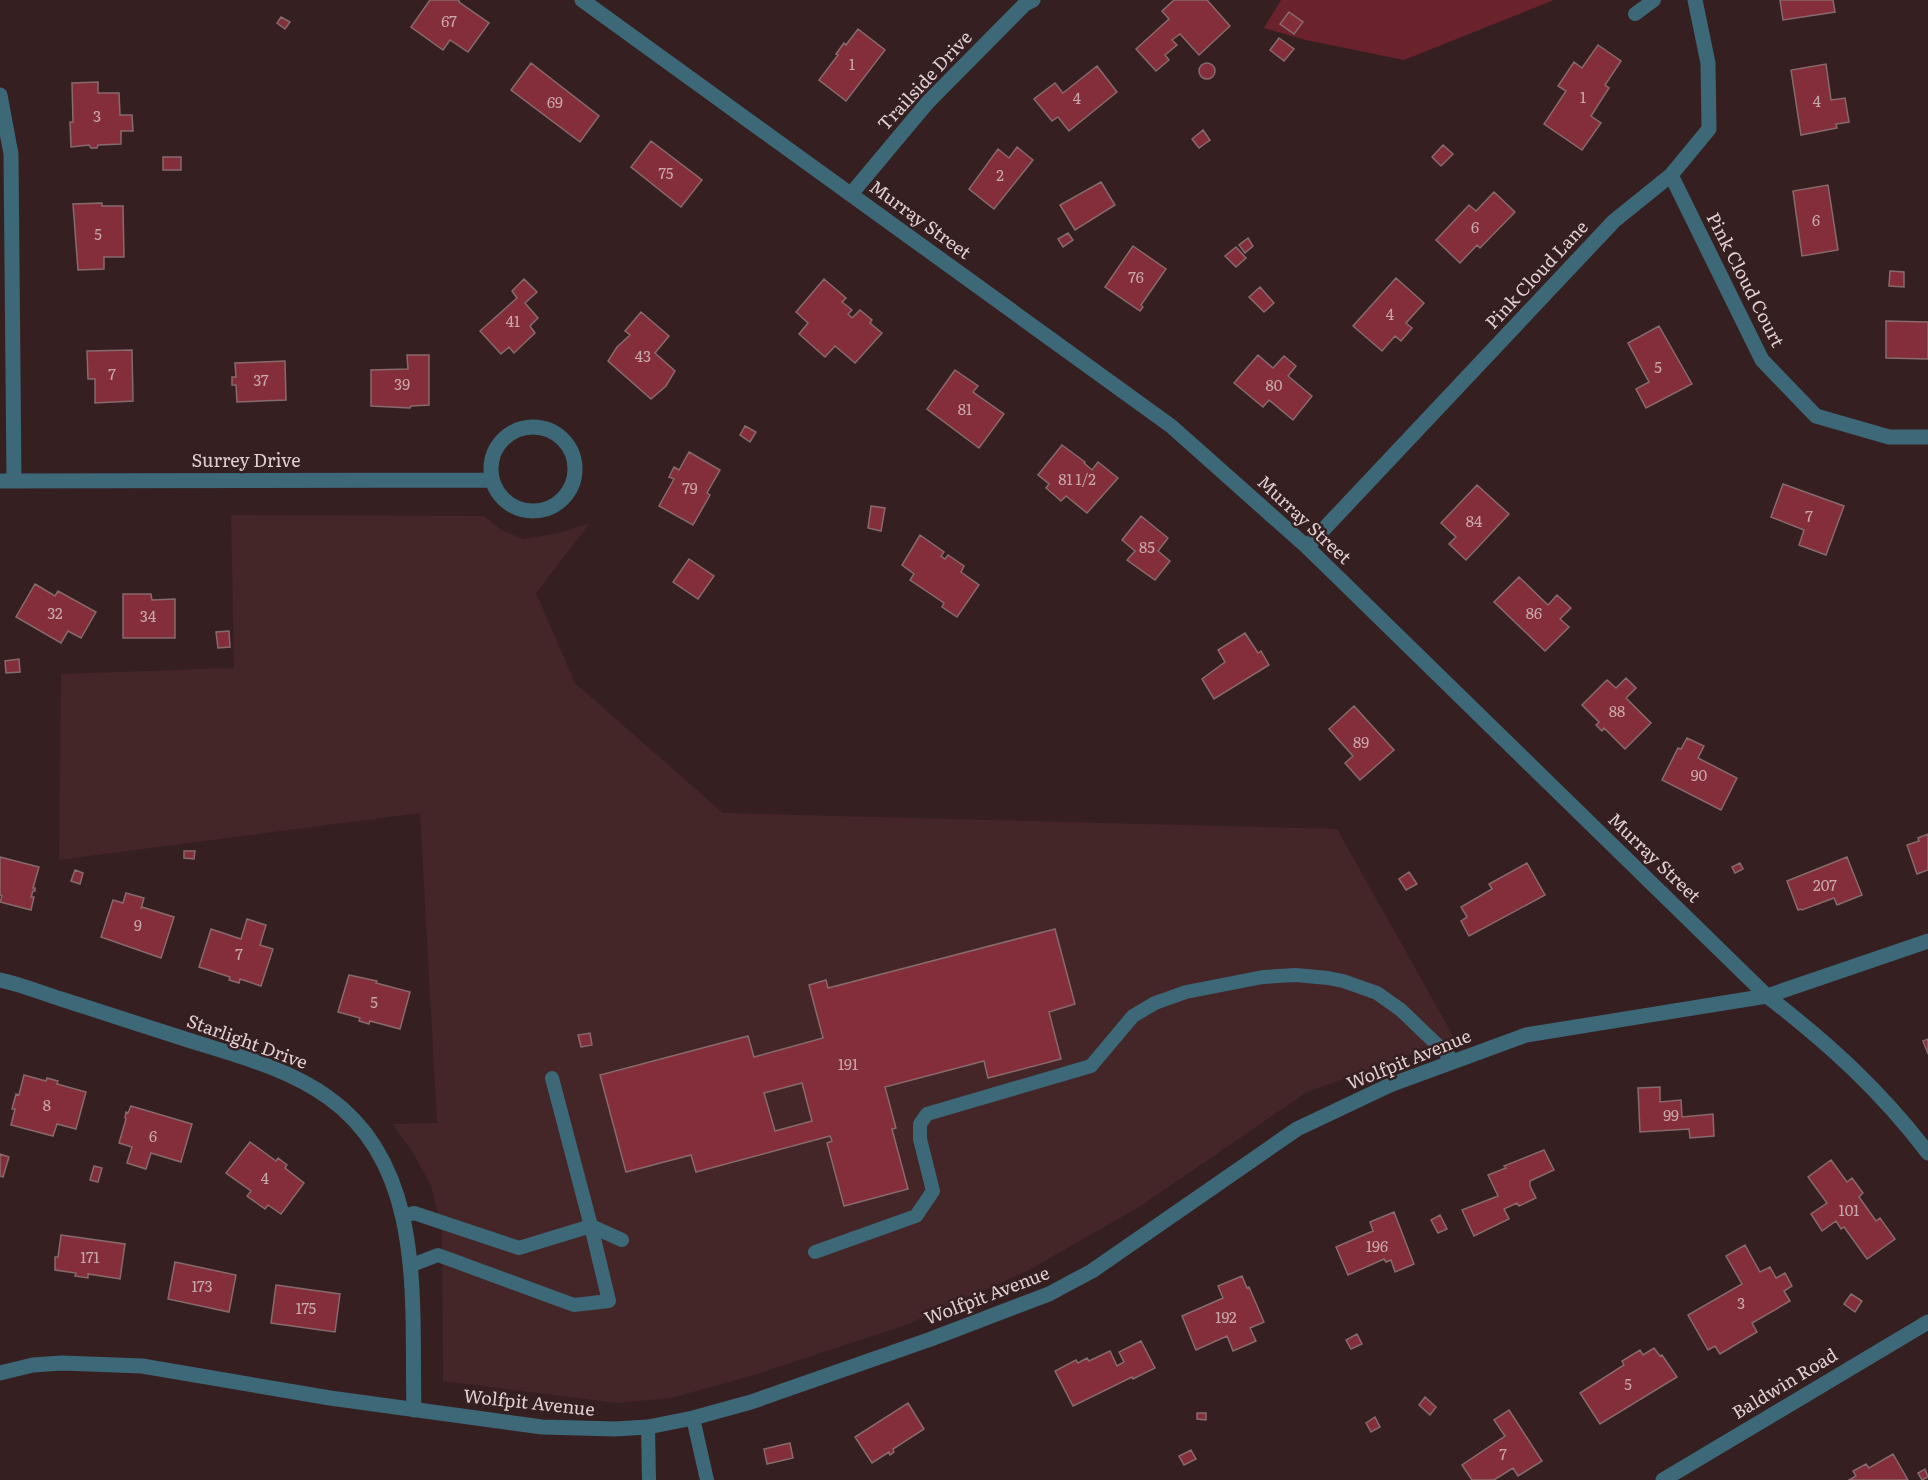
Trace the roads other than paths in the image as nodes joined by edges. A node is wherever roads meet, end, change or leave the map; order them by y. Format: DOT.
graph roads {
  1 [pos="582,0"];
  2 [pos="1033,0"];
  3 [pos="1654,0"];
  4 [pos="1695,0"];
  5 [pos="1635,14"];
  6 [pos="0,95"];
  7 [pos="1671,175"];
  8 [pos="851,194"];
  9 [pos="1928,437"];
  10 [pos="492,480"];
  11 [pos="7,481"];
  12 [pos="1307,547"];
  13 [pos="1928,941"];
  14 [pos="0,980"];
  15 [pos="1767,996"];
  16 [pos="1454,1061"];
  17 [pos="552,1078"];
  18 [pos="1928,1153"];
  19 [pos="404,1216"];
  20 [pos="591,1226"];
  21 [pos="622,1240"];
  22 [pos="815,1252"];
  23 [pos="411,1265"];
  24 [pos="1928,1323"];
  25 [pos="0,1372"];
  26 [pos="414,1410"];
  27 [pos="693,1418"];
  28 [pos="648,1427"];
  29 [pos="649,1480"];
  30 [pos="707,1480"];
  31 [pos="1663,1480"];
  1 -- 8 [label="street, Murray Street"];
  2 -- 8 [label="street, Trailside Drive"];
  3 -- 5 [label="lane"];
  4 -- 7 [label="street, Pink Cloud Lane"];
  6 -- 11 [label="street"];
  7 -- 9 [label="street, Pink Cloud Court"];
  7 -- 12 [label="street, Pink Cloud Lane"];
  8 -- 12 [label="street, Murray Street"];
  10 -- 10 [label="street"];
  10 -- 11 [label="street, Surrey Drive"];
  12 -- 15 [label="street, Murray Street"];
  13 -- 15 [label="street, Wolfpit Avenue"];
  14 -- 19 [label="street, Starlight Drive"];
  15 -- 16 [label="street, Wolfpit Avenue"];
  15 -- 18 [label="street, Murray Street"];
  16 -- 22 [label="lane"];
  16 -- 27 [label="street, Wolfpit Avenue"];
  17 -- 20 [label="lane"];
  19 -- 20 [label="lane"];
  19 -- 23 [label="street, Starlight Drive"];
  20 -- 21 [label="lane"];
  20 -- 23 [label="lane"];
  23 -- 26 [label="street, Starlight Drive"];
  24 -- 31 [label="street, Baldwin Road"];
  25 -- 26 [label="street, Wolfpit Avenue"];
  26 -- 28 [label="street, Wolfpit Avenue"];
  27 -- 28 [label="street, Wolfpit Avenue"];
  27 -- 30 [label="lane"];
  28 -- 29 [label="lane"];
}
